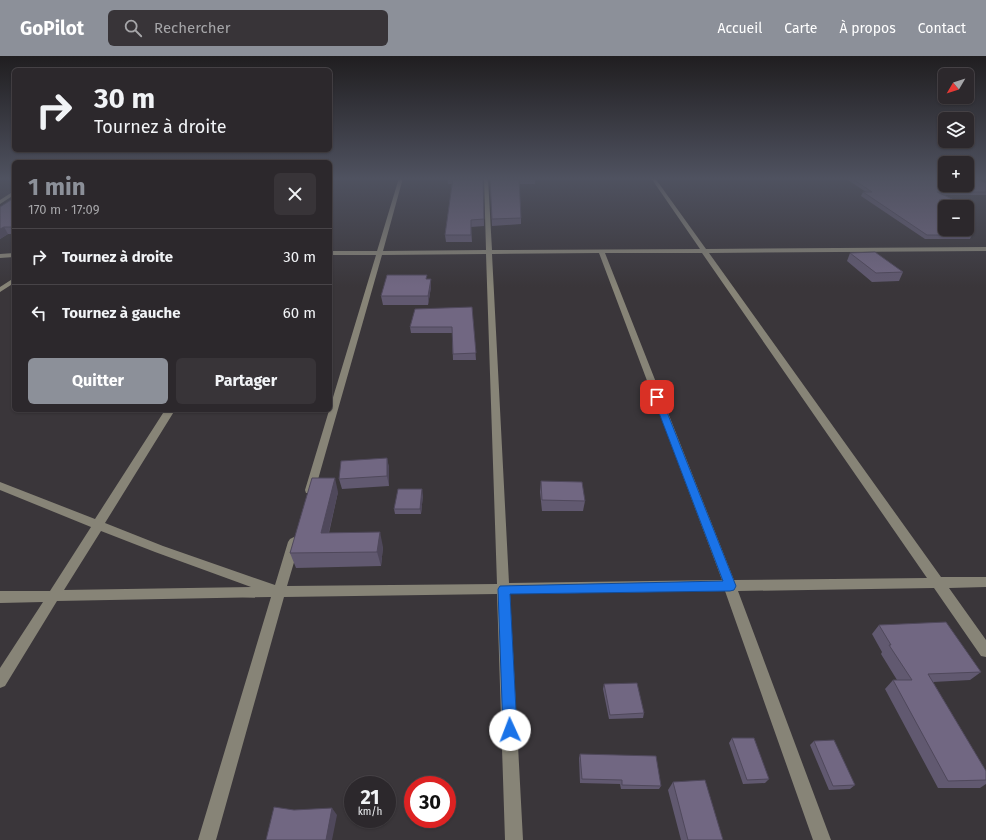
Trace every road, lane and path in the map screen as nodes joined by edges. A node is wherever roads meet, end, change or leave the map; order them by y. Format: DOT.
graph roads {
  1 [pos="390,215"];
  2 [pos="487,215"];
  3 [pos="679,215"];
  4 [pos="986,249"];
  5 [pos="601,251"];
  6 [pos="704,251"];
  7 [pos="489,252"];
  8 [pos="332,253"];
  9 [pos="379,253"];
  10 [pos="0,256"];
  11 [pos="12,256"];
  12 [pos="12,281"];
  13 [pos="0,290"];
  14 [pos="169,412"];
  15 [pos="0,486"];
  16 [pos="306,502"];
  17 [pos="98,525"];
  18 [pos="298,532"];
  19 [pos="986,582"];
  20 [pos="938,583"];
  21 [pos="730,586"];
  22 [pos="504,589"];
  23 [pos="280,592"];
  24 [pos="53,596"];
  25 [pos="0,597"];
  26 [pos="986,651"];
  27 [pos="0,681"];
  28 [pos="207,840"];
  29 [pos="514,840"];
  30 [pos="822,840"];
  1 -- 9 [label="street"];
  2 -- 7 [label="street"];
  3 -- 6 [label="street"];
  4 -- 6 [label="street"];
  5 -- 6 [label="street"];
  5 -- 7 [label="street"];
  5 -- 21 [label="street"];
  6 -- 20 [label="street"];
  7 -- 9 [label="street"];
  7 -- 22 [label="street"];
  8 -- 9 [label="street"];
  9 -- 16 [label="street"];
  10 -- 11 [label="street"];
  12 -- 13 [label="street"];
  14 -- 17 [label="street"];
  15 -- 17 [label="street"];
  17 -- 23 [label="street"];
  17 -- 24 [label="street"];
  18 -- 23 [label="street"];
  19 -- 20 [label="street"];
  20 -- 21 [label="street"];
  20 -- 26 [label="street"];
  21 -- 22 [label="street"];
  21 -- 30 [label="street"];
  22 -- 23 [label="street"];
  22 -- 29 [label="street"];
  23 -- 24 [label="street"];
  23 -- 28 [label="street"];
  24 -- 25 [label="street"];
  24 -- 27 [label="street"];
}
